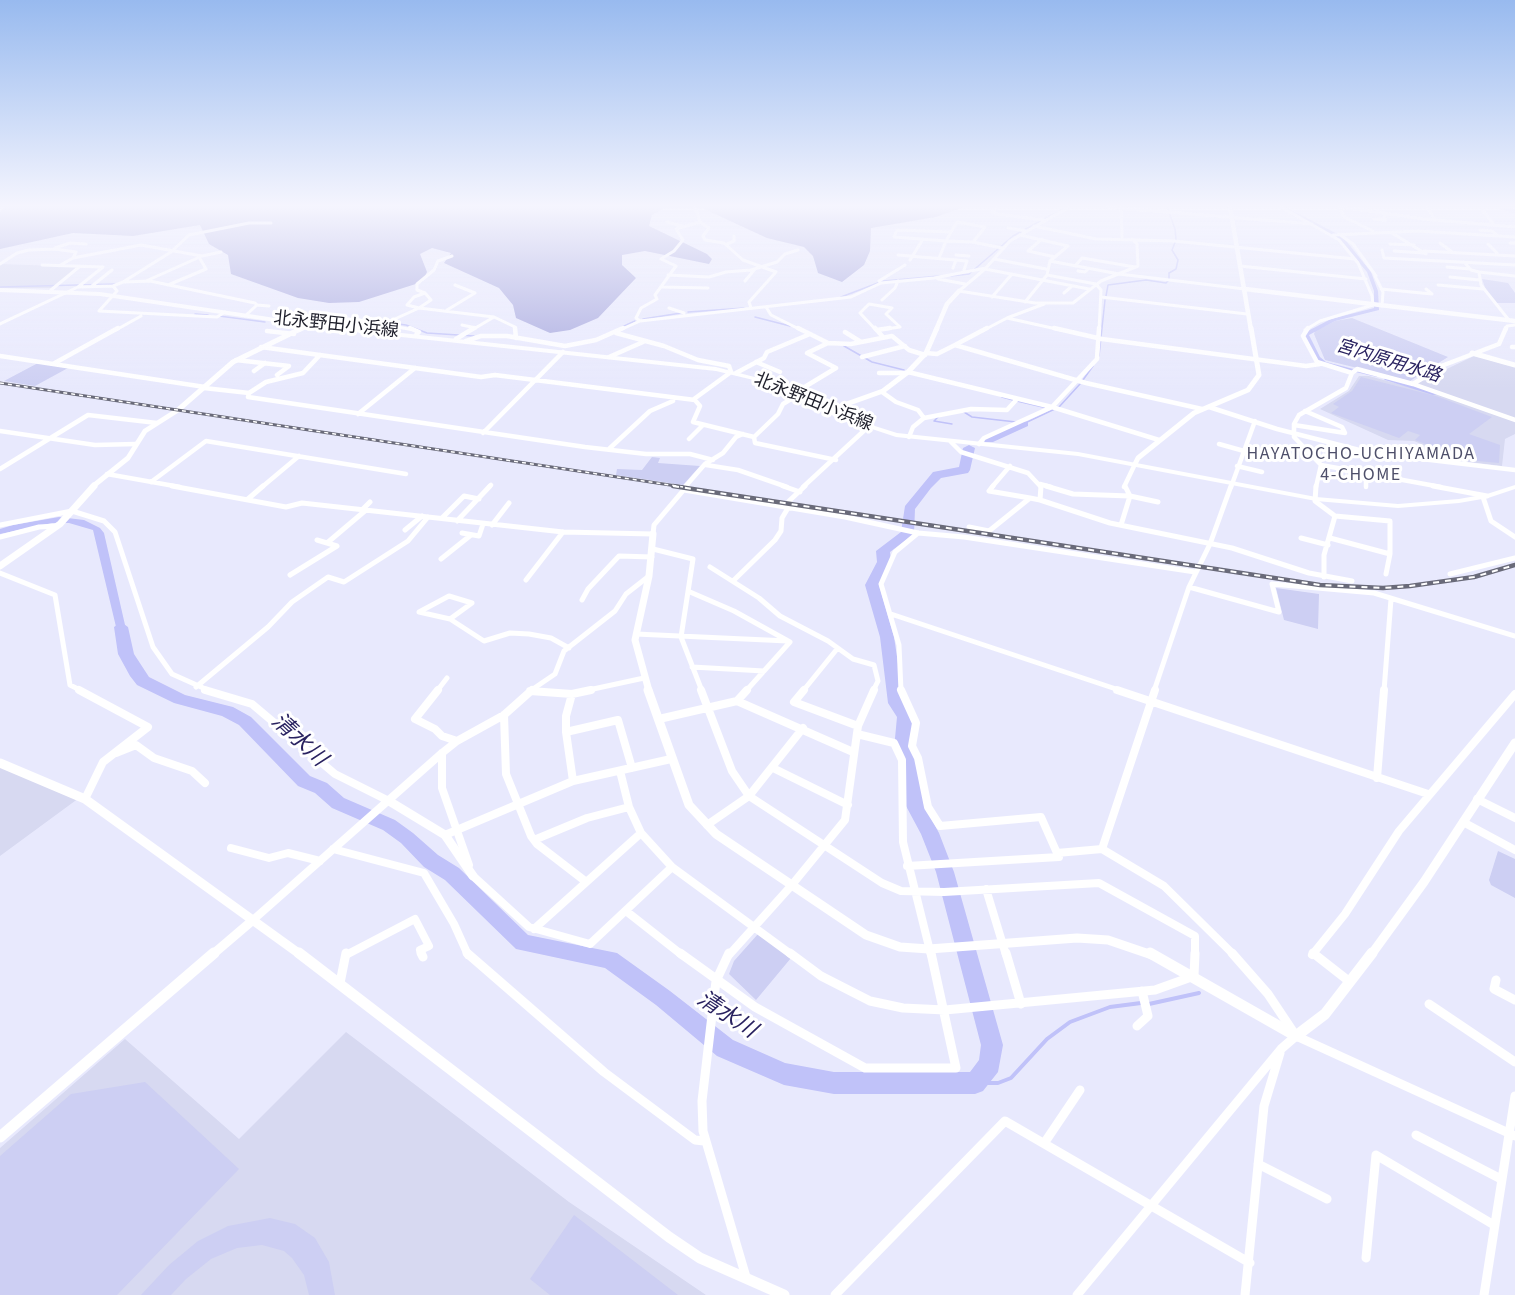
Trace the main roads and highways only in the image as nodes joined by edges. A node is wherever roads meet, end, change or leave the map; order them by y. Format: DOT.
graph roads {
  1 [pos="0,290"];
  2 [pos="1515,488"];
  1 -- 2 [label="main road, 北永野田小浜線"];
}
